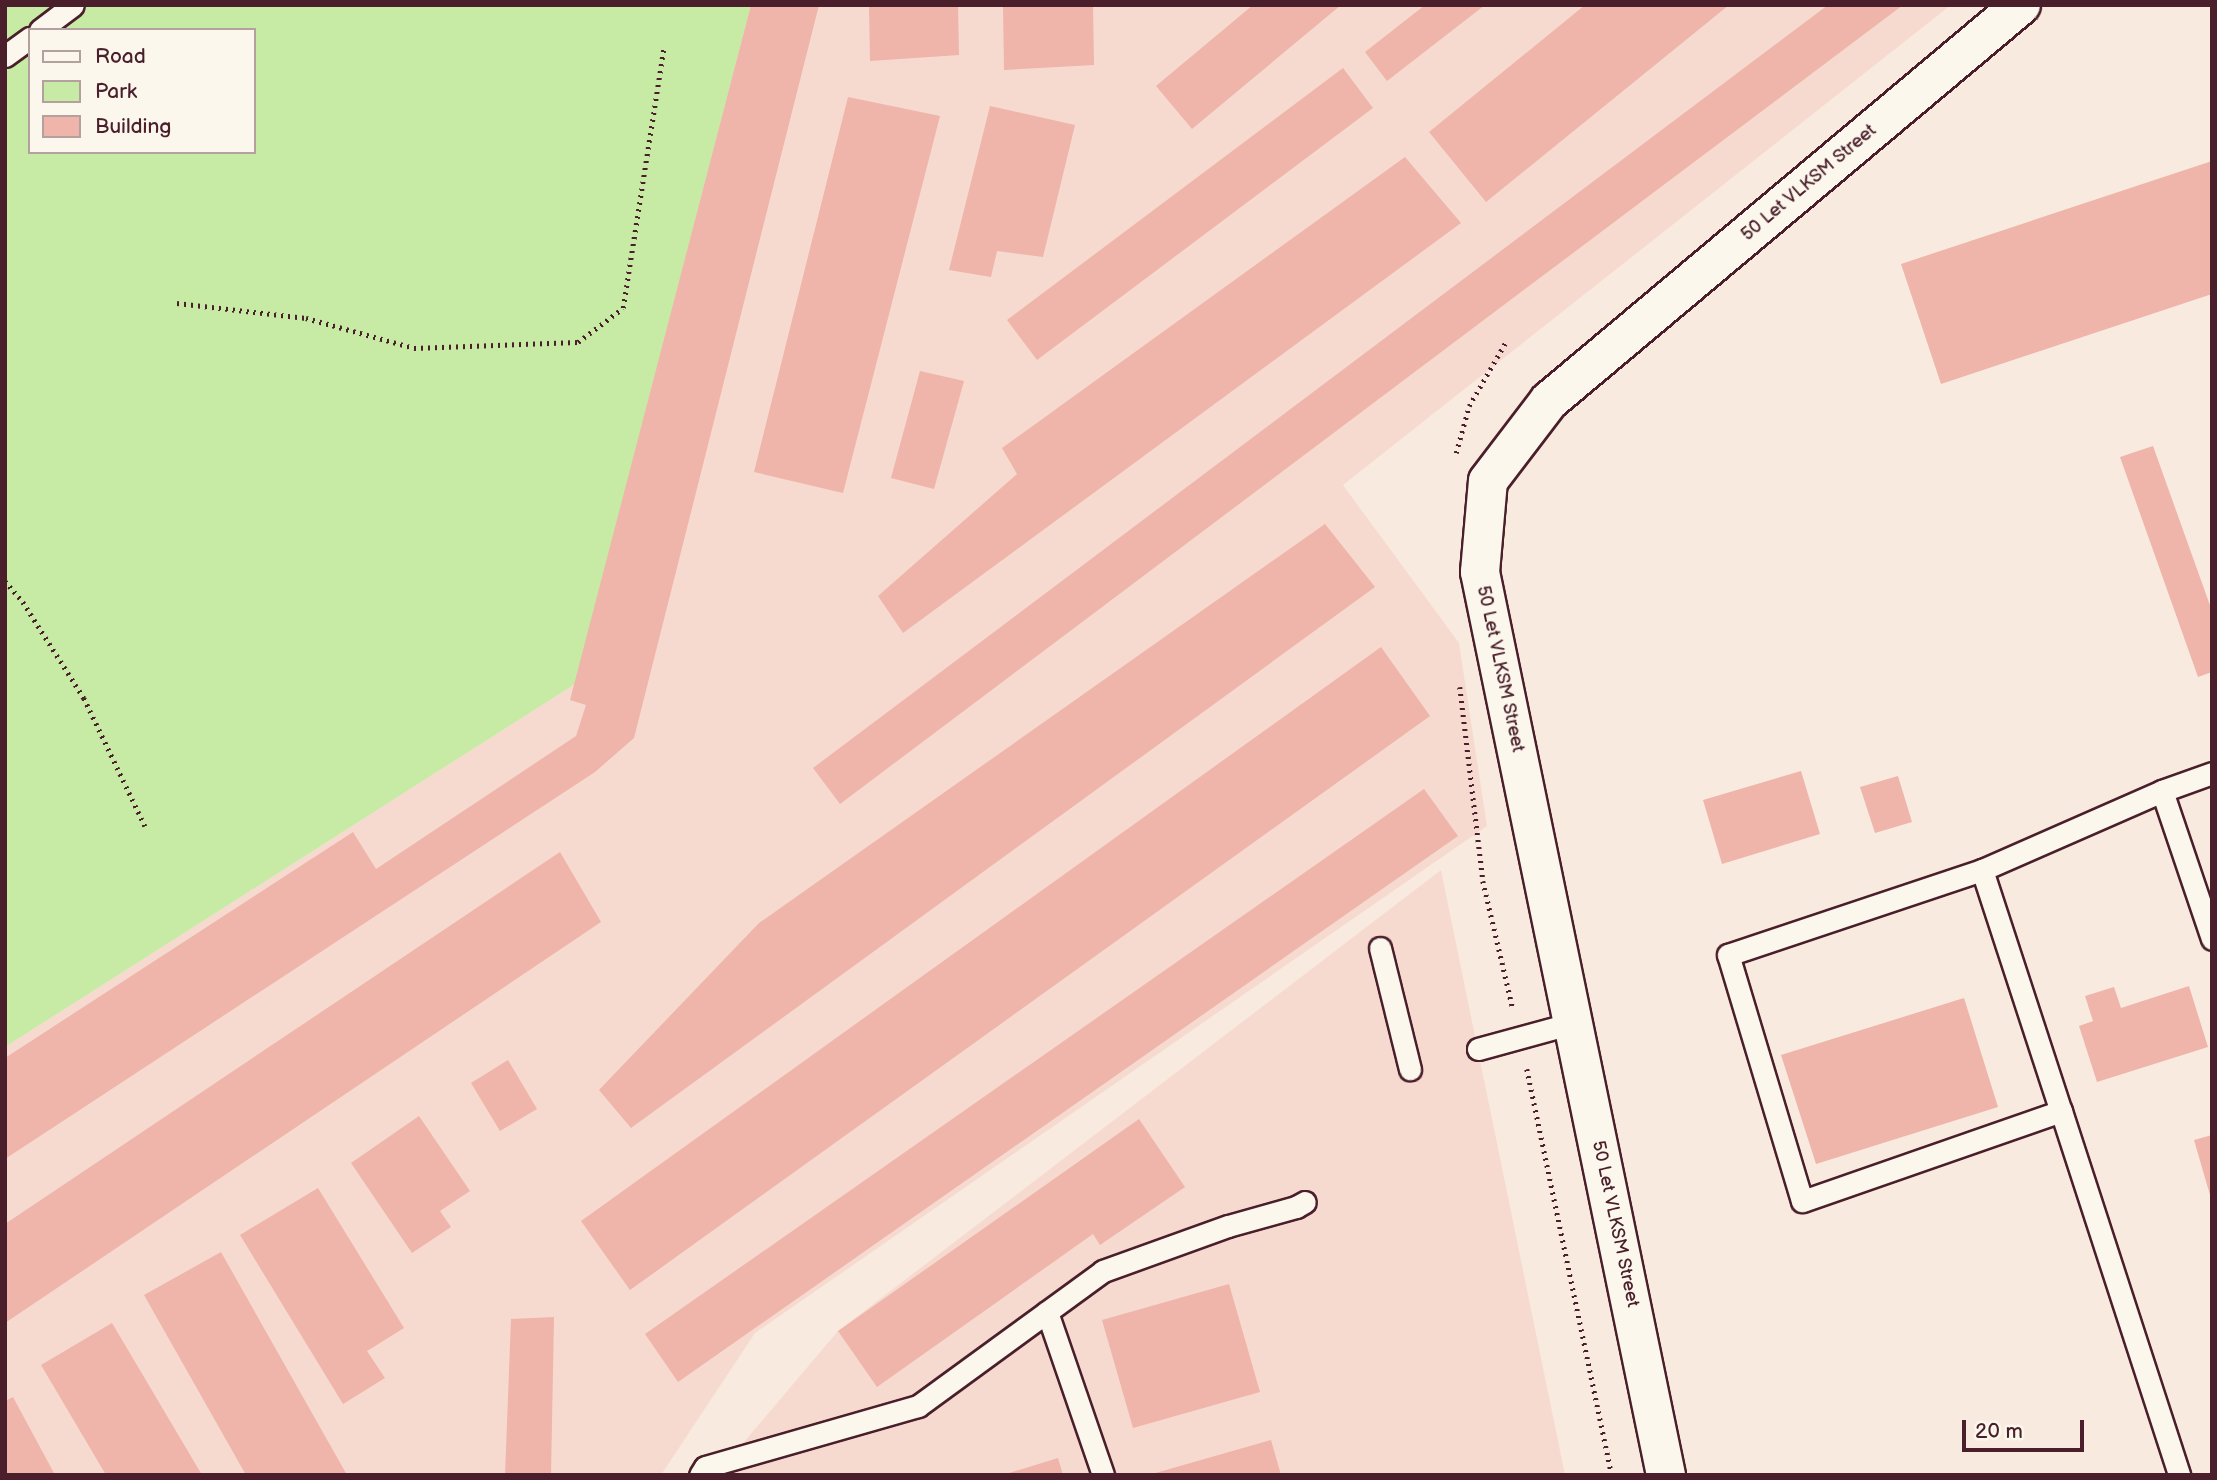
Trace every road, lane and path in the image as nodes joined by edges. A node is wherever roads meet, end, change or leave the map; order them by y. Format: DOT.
graph roads {
  1 [pos="73,5"];
  2 [pos="2021,5"];
  3 [pos="43,28"];
  4 [pos="28,39"];
  5 [pos="664,46"];
  6 [pos="5,56"];
  7 [pos="177,303"];
  8 [pos="5,581"];
  9 [pos="2212,773"];
  10 [pos="2162,791"];
  11 [pos="145,826"];
  12 [pos="1982,870"];
  13 [pos="2212,939"];
  14 [pos="1380,948"];
  15 [pos="1573,1023"];
  16 [pos="1478,1049"];
  17 [pos="1409,1069"];
  18 [pos="2060,1111"];
  19 [pos="1305,1202"];
  20 [pos="1047,1312"];
  21 [pos="700,1475"];
  22 [pos="1103,1475"];
  23 [pos="1667,1475"];
  24 [pos="2179,1475"];
  1 -- 3 [label="lane"];
  2 -- 15 [label="main road, 50 Let VLKSM Street"];
  4 -- 6 [label="lane"];
  5 -- 7 [label="path"];
  8 -- 11 [label="path"];
  9 -- 10 [label="lane"];
  10 -- 12 [label="lane"];
  10 -- 13 [label="lane"];
  12 -- 18 [label="lane"];
  12 -- 18 [label="lane"];
  14 -- 17 [label="lane"];
  15 -- 16 [label="lane"];
  15 -- 23 [label="main road, 50 Let VLKSM Street"];
  18 -- 24 [label="lane"];
  19 -- 20 [label="lane"];
  20 -- 21 [label="lane"];
  20 -- 22 [label="lane"];
}
